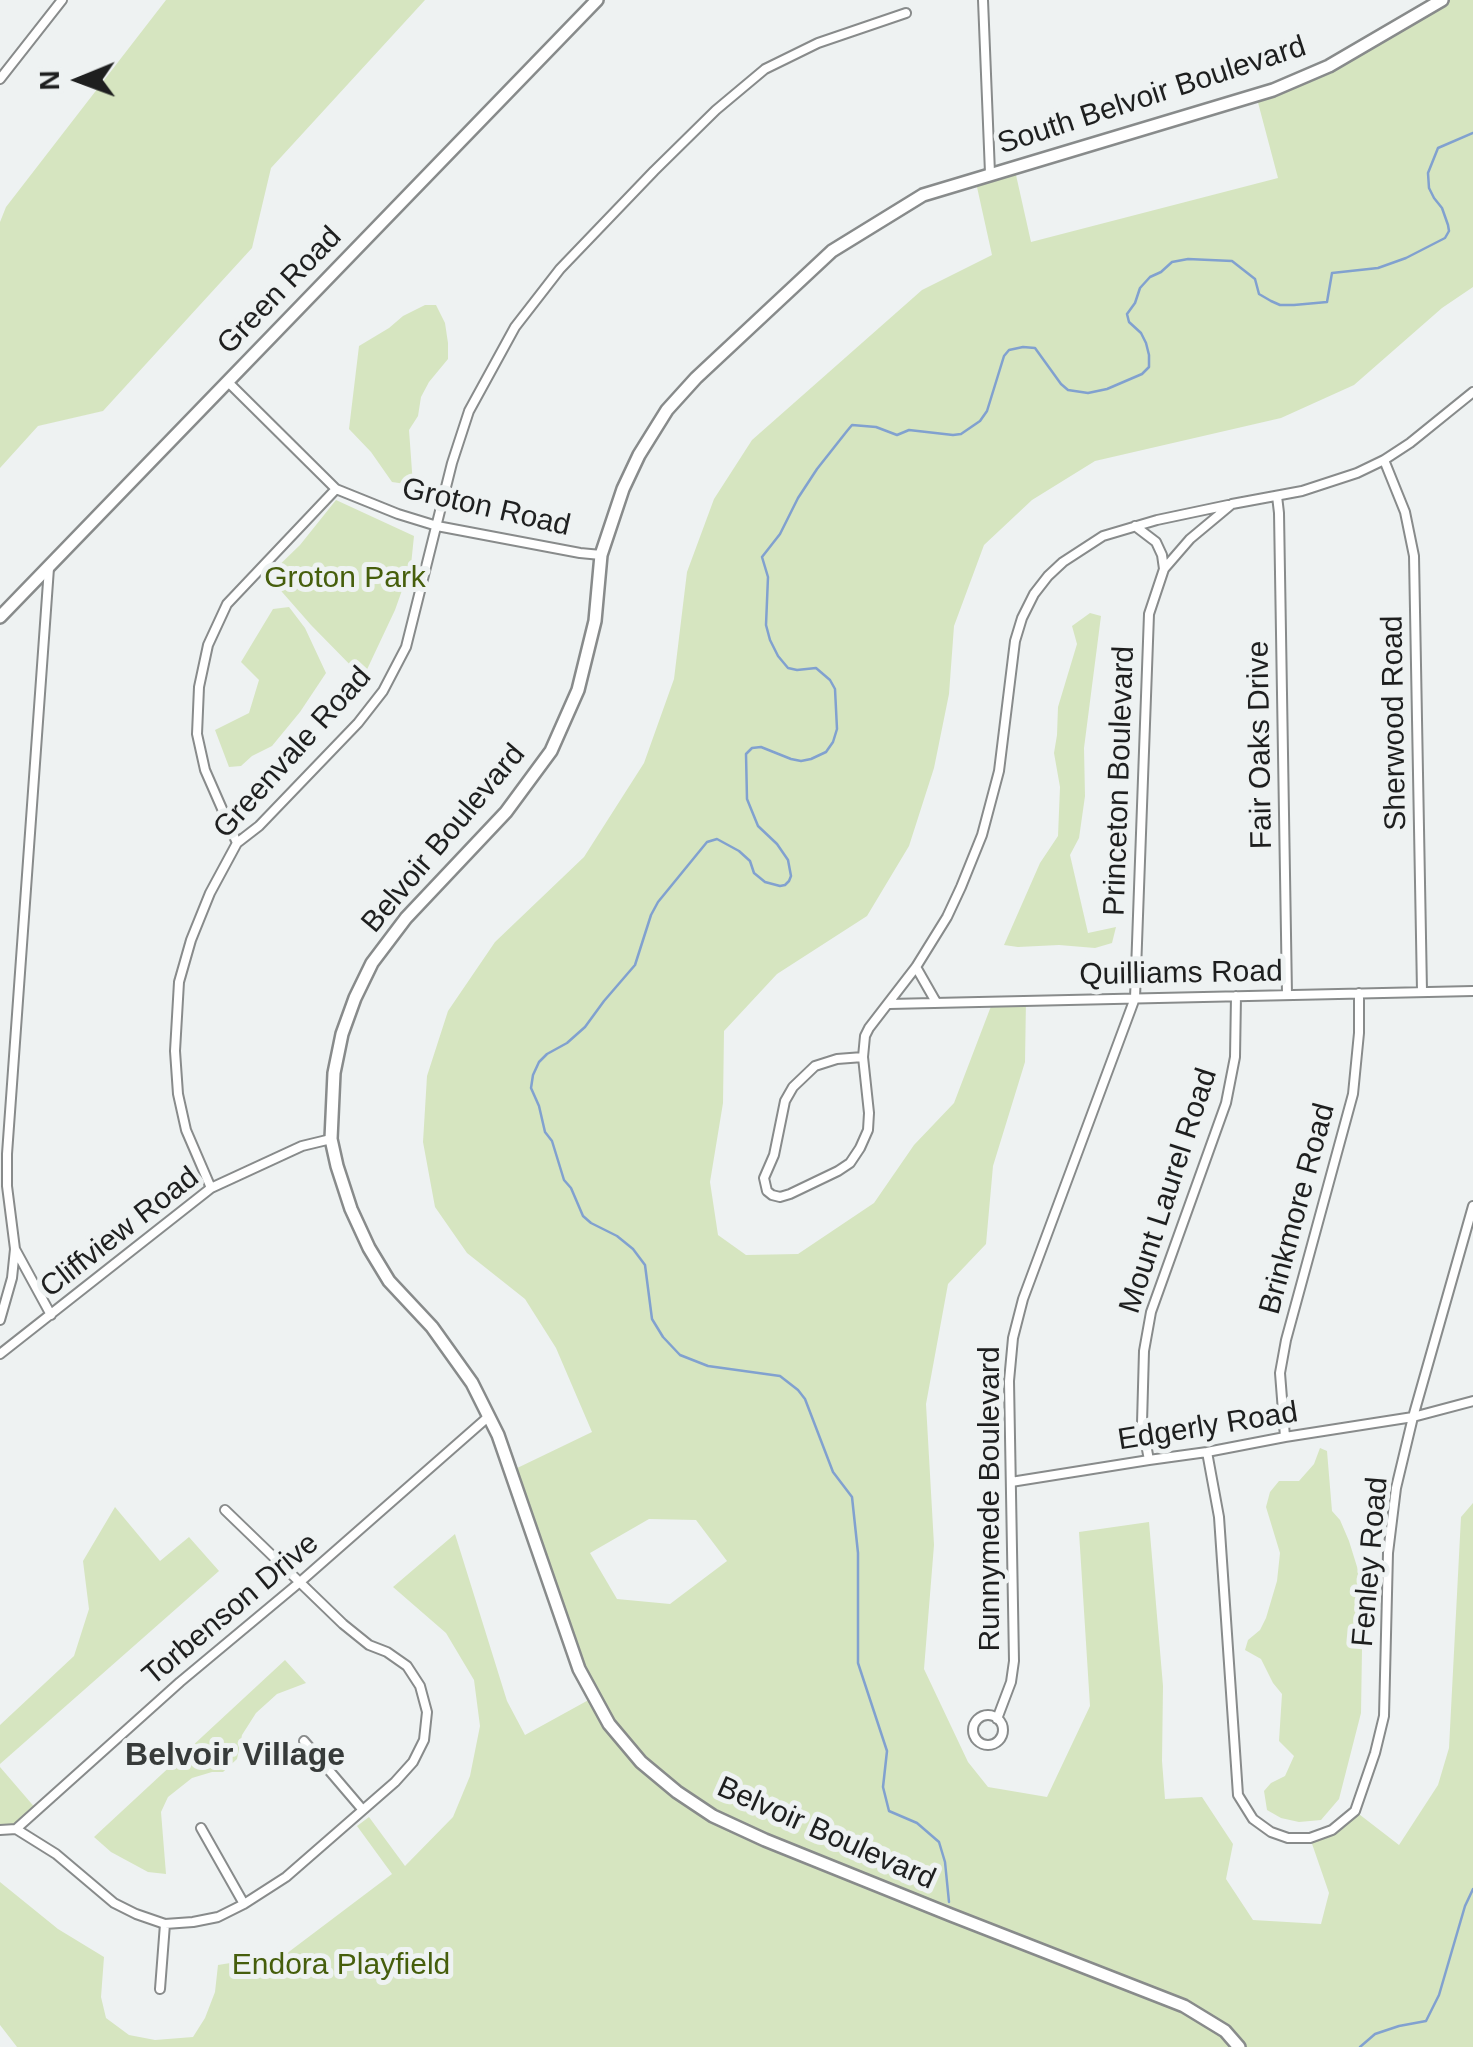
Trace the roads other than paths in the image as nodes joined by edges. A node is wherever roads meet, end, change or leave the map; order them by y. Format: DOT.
graph roads {
  1 [pos="62,0"];
  2 [pos="598,0"];
  3 [pos="983,0"];
  4 [pos="1442,0"];
  5 [pos="906,14"];
  6 [pos="0,58"];
  7 [pos="10,67"];
  8 [pos="0,79"];
  9 [pos="990,173"];
  10 [pos="923,195"];
  11 [pos="229,383"];
  12 [pos="1473,392"];
  13 [pos="1384,460"];
  14 [pos="336,489"];
  15 [pos="1277,496"];
  16 [pos="1232,504"];
  17 [pos="437,526"];
  18 [pos="1134,526"];
  19 [pos="601,555"];
  20 [pos="49,565"];
  21 [pos="1164,570"];
  22 [pos="0,617"];
  23 [pos="237,843"];
  24 [pos="916,967"];
  25 [pos="1473,990"];
  26 [pos="1422,991"];
  27 [pos="1359,993"];
  28 [pos="1288,994"];
  29 [pos="1236,996"];
  30 [pos="1135,998"];
  31 [pos="936,1002"];
  32 [pos="889,1004"];
  33 [pos="863,1057"];
  34 [pos="331,1139"];
  35 [pos="210,1188"];
  36 [pos="1473,1206"];
  37 [pos="16,1250"];
  38 [pos="51,1315"];
  39 [pos="0,1320"];
  40 [pos="0,1354"];
  41 [pos="1473,1401"];
  42 [pos="1413,1416"];
  43 [pos="488,1417"];
  44 [pos="1286,1437"];
  45 [pos="1207,1452"];
  46 [pos="1149,1460"];
  47 [pos="1010,1482"];
  48 [pos="226,1510"];
  49 [pos="300,1582"];
  50 [pos="998,1719"];
  51 [pos="304,1741"];
  52 [pos="362,1809"];
  53 [pos="16,1828"];
  54 [pos="201,1828"];
  55 [pos="0,1830"];
  56 [pos="244,1904"];
  57 [pos="165,1924"];
  58 [pos="160,1988"];
  59 [pos="1239,2047"];
  1 -- 7 [label="street"];
  2 -- 11 [label="street, Green Road"];
  3 -- 9 [label="street"];
  4 -- 9 [label="street, South Belvoir Boulevard"];
  5 -- 17 [label="street, Greenvale Road"];
  6 -- 7 [label="street"];
  7 -- 8 [label="street"];
  9 -- 10 [label="street, South Belvoir Boulevard"];
  10 -- 19 [label="street, Belvoir Boulevard"];
  11 -- 14 [label="street, Groton Road"];
  11 -- 20 [label="street, Green Road"];
  12 -- 13 [label="street, Princeton Boulevard"];
  13 -- 15 [label="street, Princeton Boulevard"];
  13 -- 26 [label="street, Sherwood Road"];
  14 -- 17 [label="street, Groton Road"];
  14 -- 23 [label="street"];
  15 -- 16 [label="street, Princeton Boulevard"];
  15 -- 28 [label="street, Fair Oaks Drive"];
  16 -- 18 [label="street"];
  16 -- 21 [label="street, Princeton Boulevard"];
  17 -- 19 [label="street, Groton Road"];
  17 -- 23 [label="street, Greenvale Road"];
  18 -- 21 [label="street"];
  18 -- 24 [label="street"];
  19 -- 34 [label="street, Belvoir Boulevard"];
  20 -- 22 [label="street, Green Road"];
  20 -- 37 [label="street"];
  21 -- 30 [label="street, Princeton Boulevard"];
  23 -- 35 [label="street, Greenvale Road"];
  24 -- 31 [label="street"];
  24 -- 32 [label="street"];
  25 -- 26 [label="street, Quilliams Road"];
  26 -- 27 [label="street, Quilliams Road"];
  27 -- 28 [label="street, Quilliams Road"];
  27 -- 44 [label="street, Brinkmore Road"];
  28 -- 29 [label="street, Quilliams Road"];
  29 -- 30 [label="street, Quilliams Road"];
  29 -- 46 [label="street, Mount Laurel Road"];
  30 -- 31 [label="street, Quilliams Road"];
  30 -- 47 [label="street, Runnymede Boulevard"];
  31 -- 32 [label="street, Quilliams Road"];
  32 -- 33 [label="street"];
  33 -- 33 [label="street"];
  34 -- 35 [label="street, Cliffview Road"];
  34 -- 43 [label="street, Belvoir Boulevard"];
  35 -- 38 [label="street, Cliffview Road"];
  36 -- 42 [label="street, Fenley Road"];
  37 -- 38 [label="street"];
  37 -- 39 [label="street"];
  38 -- 40 [label="street, Cliffview Road"];
  41 -- 42 [label="street, Edgerly Road"];
  42 -- 44 [label="street, Edgerly Road"];
  42 -- 45 [label="street, Fenley Road"];
  43 -- 49 [label="street, Torbenson Drive"];
  43 -- 59 [label="street, Belvoir Boulevard"];
  44 -- 45 [label="street, Edgerly Road"];
  45 -- 46 [label="street, Edgerly Road"];
  46 -- 47 [label="street, Edgerly Road"];
  47 -- 50 [label="street, Runnymede Boulevard"];
  48 -- 49 [label="street"];
  49 -- 52 [label="street"];
  49 -- 53 [label="street, Torbenson Drive"];
  51 -- 52 [label="street"];
  52 -- 56 [label="street"];
  53 -- 55 [label="street"];
  53 -- 57 [label="street"];
  54 -- 56 [label="street"];
  56 -- 57 [label="street"];
  57 -- 58 [label="street"];
}
